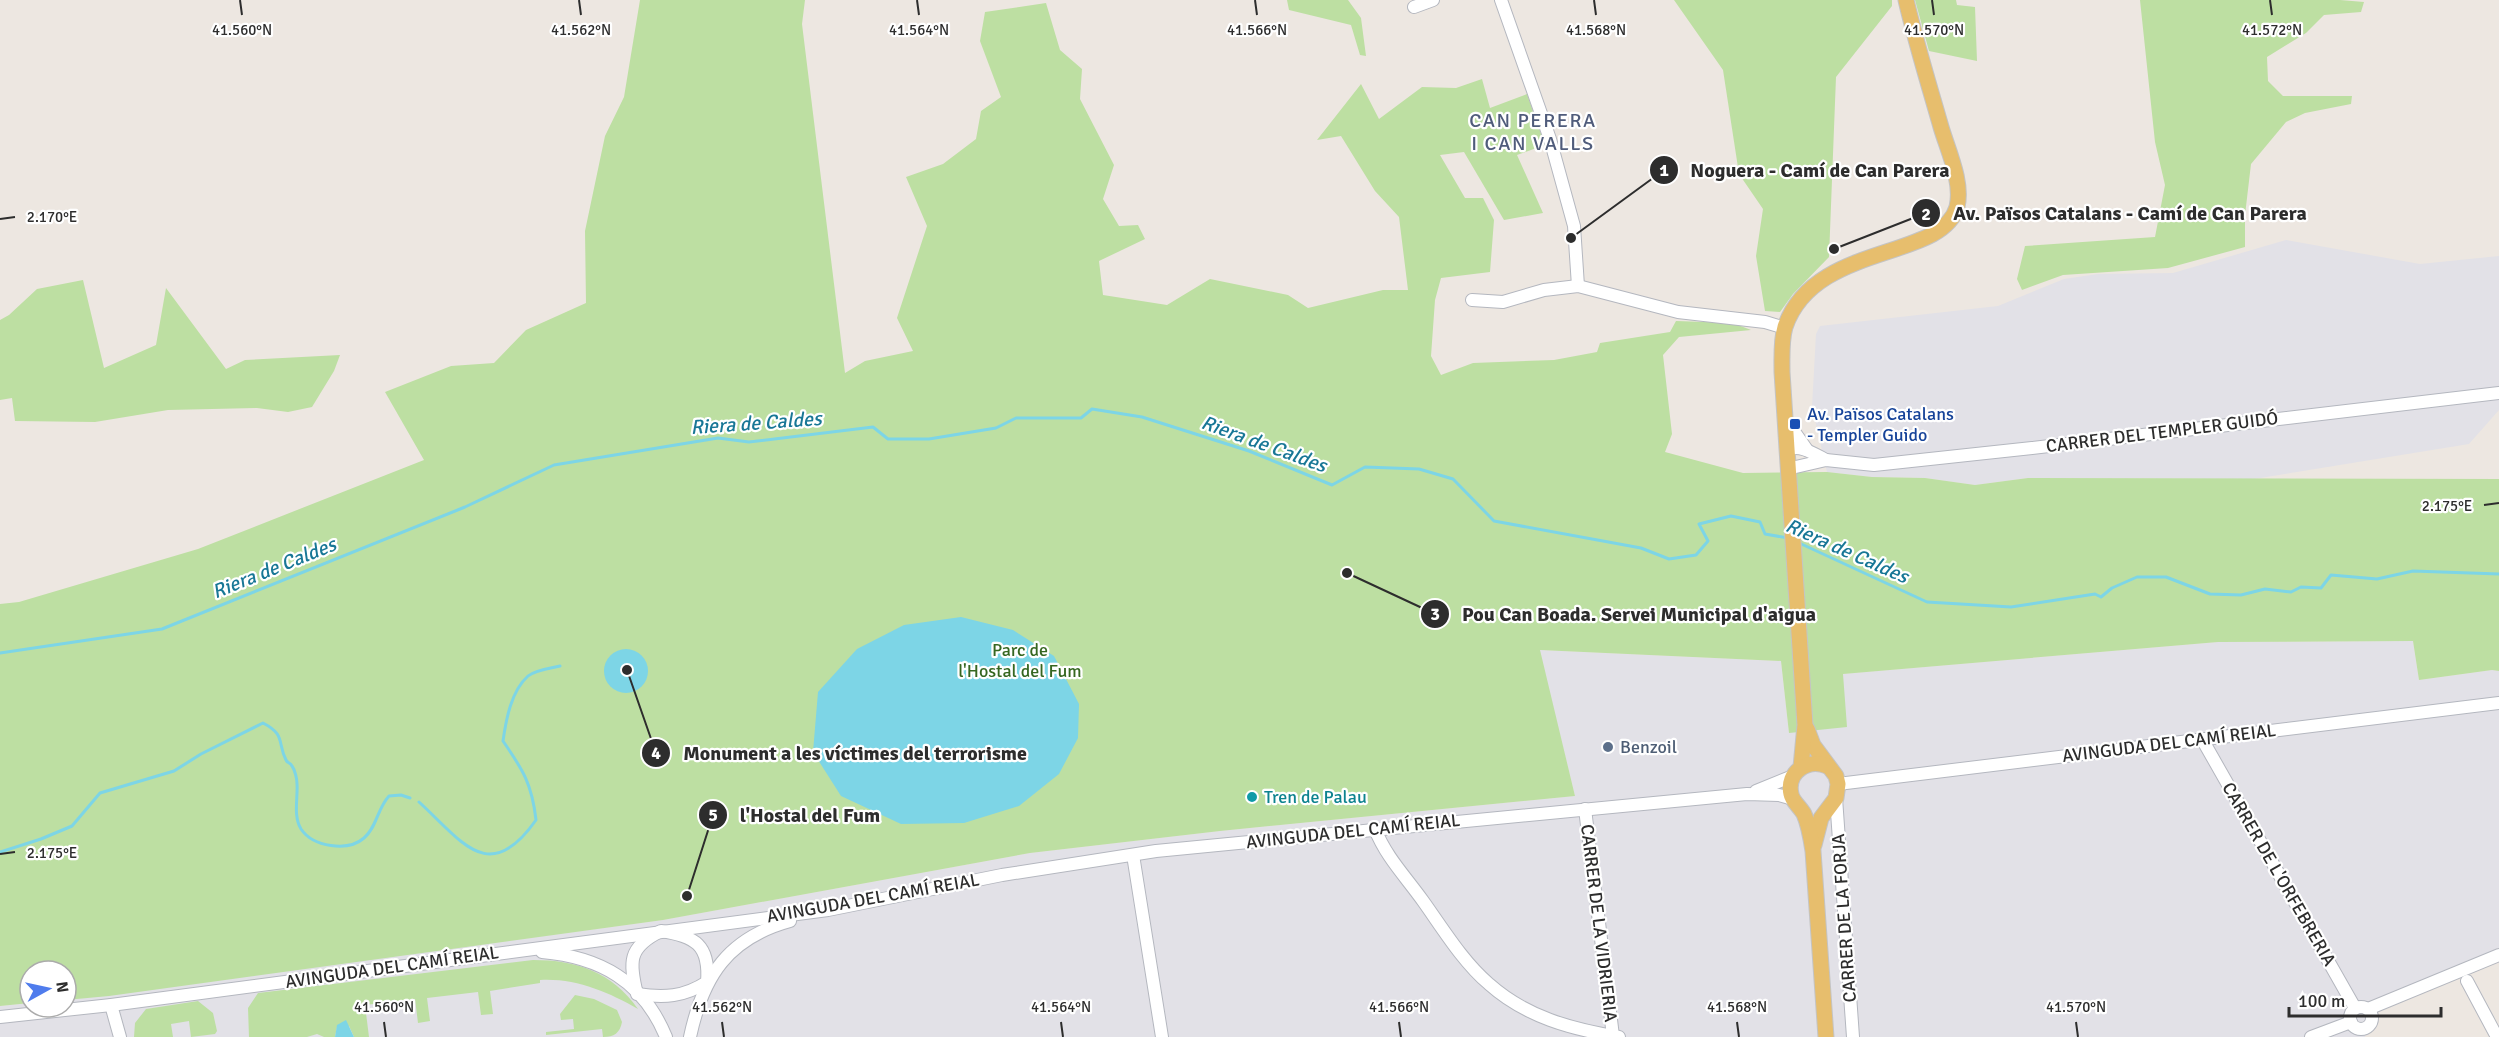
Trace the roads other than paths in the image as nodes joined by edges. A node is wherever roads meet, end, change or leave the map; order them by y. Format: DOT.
graph roads {
  1 [pos="1433,0"];
  2 [pos="1501,0"];
  3 [pos="1906,0"];
  4 [pos="1414,6"];
  5 [pos="1578,286"];
  6 [pos="1472,300"];
  7 [pos="1785,328"];
  8 [pos="2499,393"];
  9 [pos="1784,417"];
  10 [pos="1786,450"];
  11 [pos="1808,450"];
  12 [pos="1826,460"];
  13 [pos="1787,468"];
  14 [pos="2499,703"];
  15 [pos="1805,725"];
  16 [pos="2202,739"];
  17 [pos="1827,766"];
  18 [pos="1797,772"];
  19 [pos="1747,794"];
  20 [pos="1834,797"];
  21 [pos="1796,802"];
  22 [pos="1585,809"];
  23 [pos="1375,829"];
  24 [pos="1813,851"];
  25 [pos="1133,855"];
  26 [pos="828,910"];
  27 [pos="661,931"];
  28 [pos="519,950"];
  29 [pos="2499,955"];
  30 [pos="2467,981"];
  31 [pos="706,982"];
  32 [pos="637,994"];
  33 [pos="111,1005"];
  34 [pos="2355,1008"];
  35 [pos="2368,1009"];
  36 [pos="0,1017"];
  37 [pos="2351,1023"];
  38 [pos="2371,1032"];
  39 [pos="1826,1035"];
  40 [pos="1616,1036"];
  41 [pos="120,1037"];
  42 [pos="666,1037"];
  43 [pos="690,1037"];
  44 [pos="1162,1037"];
  45 [pos="1853,1037"];
  46 [pos="2312,1037"];
  47 [pos="2497,1037"];
  1 -- 4 [label="street"];
  2 -- 5 [label="street"];
  3 -- 7 [label="main road"];
  5 -- 6 [label="street"];
  5 -- 7 [label="street"];
  7 -- 9 [label="main road"];
  8 -- 12 [label="street, CARRER DEL TEMPLER GUIDÓ"];
  9 -- 10 [label="main road"];
  9 -- 11 [label="street, CARRER DEL TEMPLER GUIDÓ"];
  10 -- 11 [label="street, CARRER DEL TEMPLER GUIDÓ"];
  10 -- 13 [label="main road"];
  11 -- 12 [label="street, CARRER DEL TEMPLER GUIDÓ"];
  12 -- 13 [label="street, CARRER DEL TEMPLER GUIDÓ"];
  13 -- 15 [label="main road"];
  14 -- 16 [label="street, AVINGUDA DEL CAMÍ REIAL"];
  15 -- 17 [label="main road"];
  15 -- 18 [label="main road"];
  16 -- 20 [label="street, AVINGUDA DEL CAMÍ REIAL"];
  16 -- 34 [label="street, CARRER DE L'ORFEBRERIA"];
  17 -- 18 [label="main road"];
  17 -- 20 [label="main road"];
  18 -- 19 [label="street, AVINGUDA DEL CAMÍ REIAL"];
  18 -- 21 [label="main road"];
  19 -- 21 [label="street, AVINGUDA DEL CAMÍ REIAL"];
  19 -- 22 [label="street, AVINGUDA DEL CAMÍ REIAL"];
  20 -- 21 [label="main road"];
  20 -- 24 [label="main road"];
  20 -- 45 [label="street, CARRER DE LA FORJA"];
  21 -- 24 [label="main road"];
  22 -- 23 [label="street, AVINGUDA DEL CAMÍ REIAL"];
  22 -- 40 [label="street, CARRER DE LA VIDRIERIA"];
  23 -- 25 [label="street, AVINGUDA DEL CAMÍ REIAL"];
  23 -- 40 [label="street"];
  24 -- 39 [label="main road"];
  25 -- 26 [label="street, AVINGUDA DEL CAMÍ REIAL"];
  25 -- 44 [label="street"];
  26 -- 27 [label="street, AVINGUDA DEL CAMÍ REIAL"];
  26 -- 31 [label="street"];
  27 -- 28 [label="street, AVINGUDA DEL CAMÍ REIAL"];
  27 -- 31 [label="street"];
  27 -- 32 [label="street"];
  28 -- 32 [label="street"];
  28 -- 33 [label="street, AVINGUDA DEL CAMÍ REIAL"];
  29 -- 35 [label="street"];
  30 -- 47 [label="street"];
  31 -- 32 [label="street"];
  31 -- 43 [label="street"];
  32 -- 42 [label="street"];
  33 -- 36 [label="street, AVINGUDA DEL CAMÍ REIAL"];
  33 -- 41 [label="street"];
  34 -- 35 [label="street"];
  34 -- 37 [label="street"];
  35 -- 38 [label="street"];
  37 -- 38 [label="street"];
  37 -- 46 [label="street"];
}
